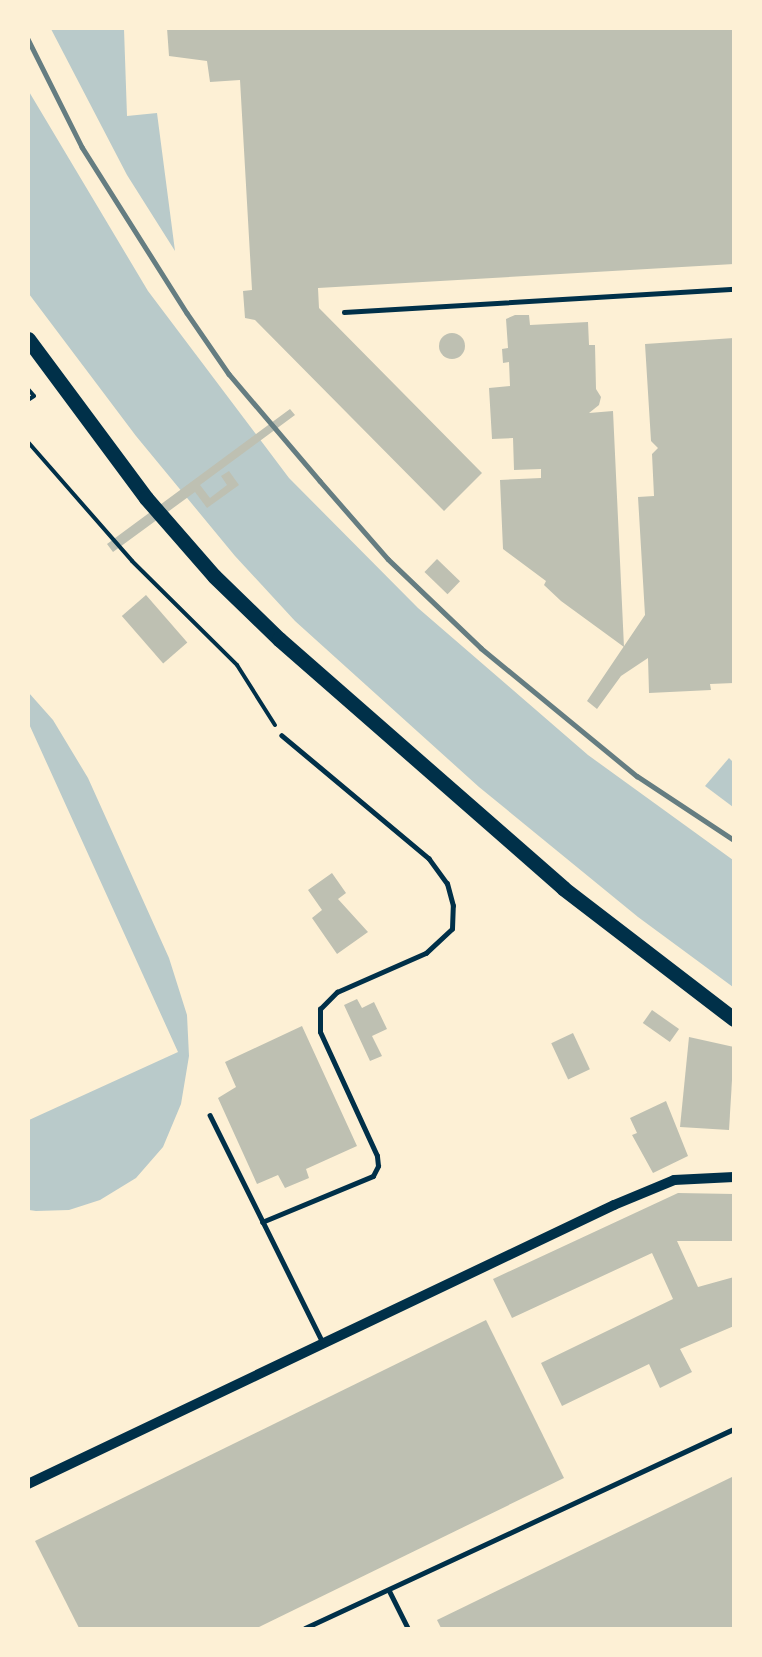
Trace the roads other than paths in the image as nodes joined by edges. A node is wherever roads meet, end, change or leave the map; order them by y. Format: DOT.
graph roads {
  1 [pos="734,289"];
  2 [pos="344,312"];
  3 [pos="28,339"];
  4 [pos="282,736"];
  5 [pos="734,1019"];
  6 [pos="210,1115"];
  7 [pos="734,1177"];
  8 [pos="262,1222"];
  9 [pos="324,1345"];
  10 [pos="734,1429"];
  11 [pos="28,1484"];
  12 [pos="389,1590"];
  13 [pos="305,1629"];
  14 [pos="408,1629"];
  1 -- 2 [label="lane"];
  3 -- 5 [label="main road"];
  4 -- 8 [label="lane"];
  6 -- 8 [label="lane"];
  7 -- 9 [label="street"];
  8 -- 9 [label="lane"];
  9 -- 11 [label="street"];
  10 -- 12 [label="lane"];
  12 -- 13 [label="lane"];
  12 -- 14 [label="lane"];
}
